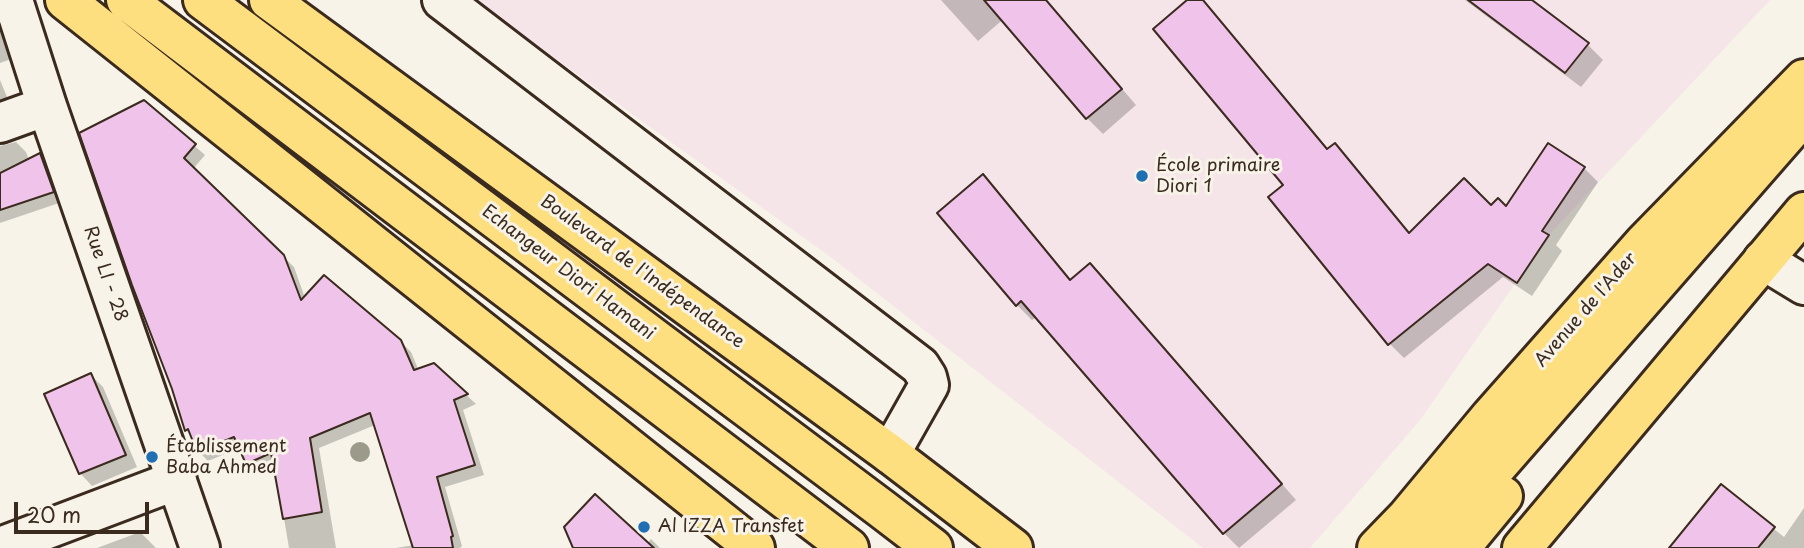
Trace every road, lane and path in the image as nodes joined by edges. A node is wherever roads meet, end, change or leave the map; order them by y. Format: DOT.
graph roads {
  1 [pos="13,0"];
  2 [pos="65,0"];
  3 [pos="84,0"];
  4 [pos="126,0"];
  5 [pos="203,0"];
  6 [pos="270,0"];
  7 [pos="442,0"];
  8 [pos="158,74"];
  9 [pos="1804,79"];
  10 [pos="47,106"];
  11 [pos="1804,113"];
  12 [pos="0,123"];
  13 [pos="1804,152"];
  14 [pos="1804,212"];
  15 [pos="1763,260"];
  16 [pos="1804,285"];
  17 [pos="890,454"];
  18 [pos="177,480"];
  19 [pos="0,547"];
  20 [pos="200,548"];
  21 [pos="755,548"];
  22 [pos="849,548"];
  23 [pos="933,548"];
  24 [pos="1013,548"];
  25 [pos="1377,548"];
  26 [pos="1422,548"];
  27 [pos="1460,548"];
  28 [pos="1522,548"];
  1 -- 10 [label="street, Rue LI - 28"];
  2 -- 8 [label="main road"];
  3 -- 8 [label="main road"];
  4 -- 22 [label="main road"];
  5 -- 23 [label="main road, Echangeur Diori Hamani"];
  6 -- 17 [label="main road, Boulevard de l'Indépendance"];
  7 -- 17 [label="street"];
  8 -- 21 [label="main road"];
  9 -- 25 [label="main road, Avenue de l'Ader"];
  10 -- 12 [label="street"];
  10 -- 18 [label="street, Rue LI - 28"];
  11 -- 26 [label="main road, Avenue de l'Ader"];
  13 -- 27 [label="main road"];
  14 -- 15 [label="main road"];
  15 -- 16 [label="street"];
  15 -- 28 [label="main road"];
  17 -- 24 [label="main road, Boulevard de l'Indépendance"];
  18 -- 19 [label="street"];
  18 -- 20 [label="street, Rue LI - 28"];
}
